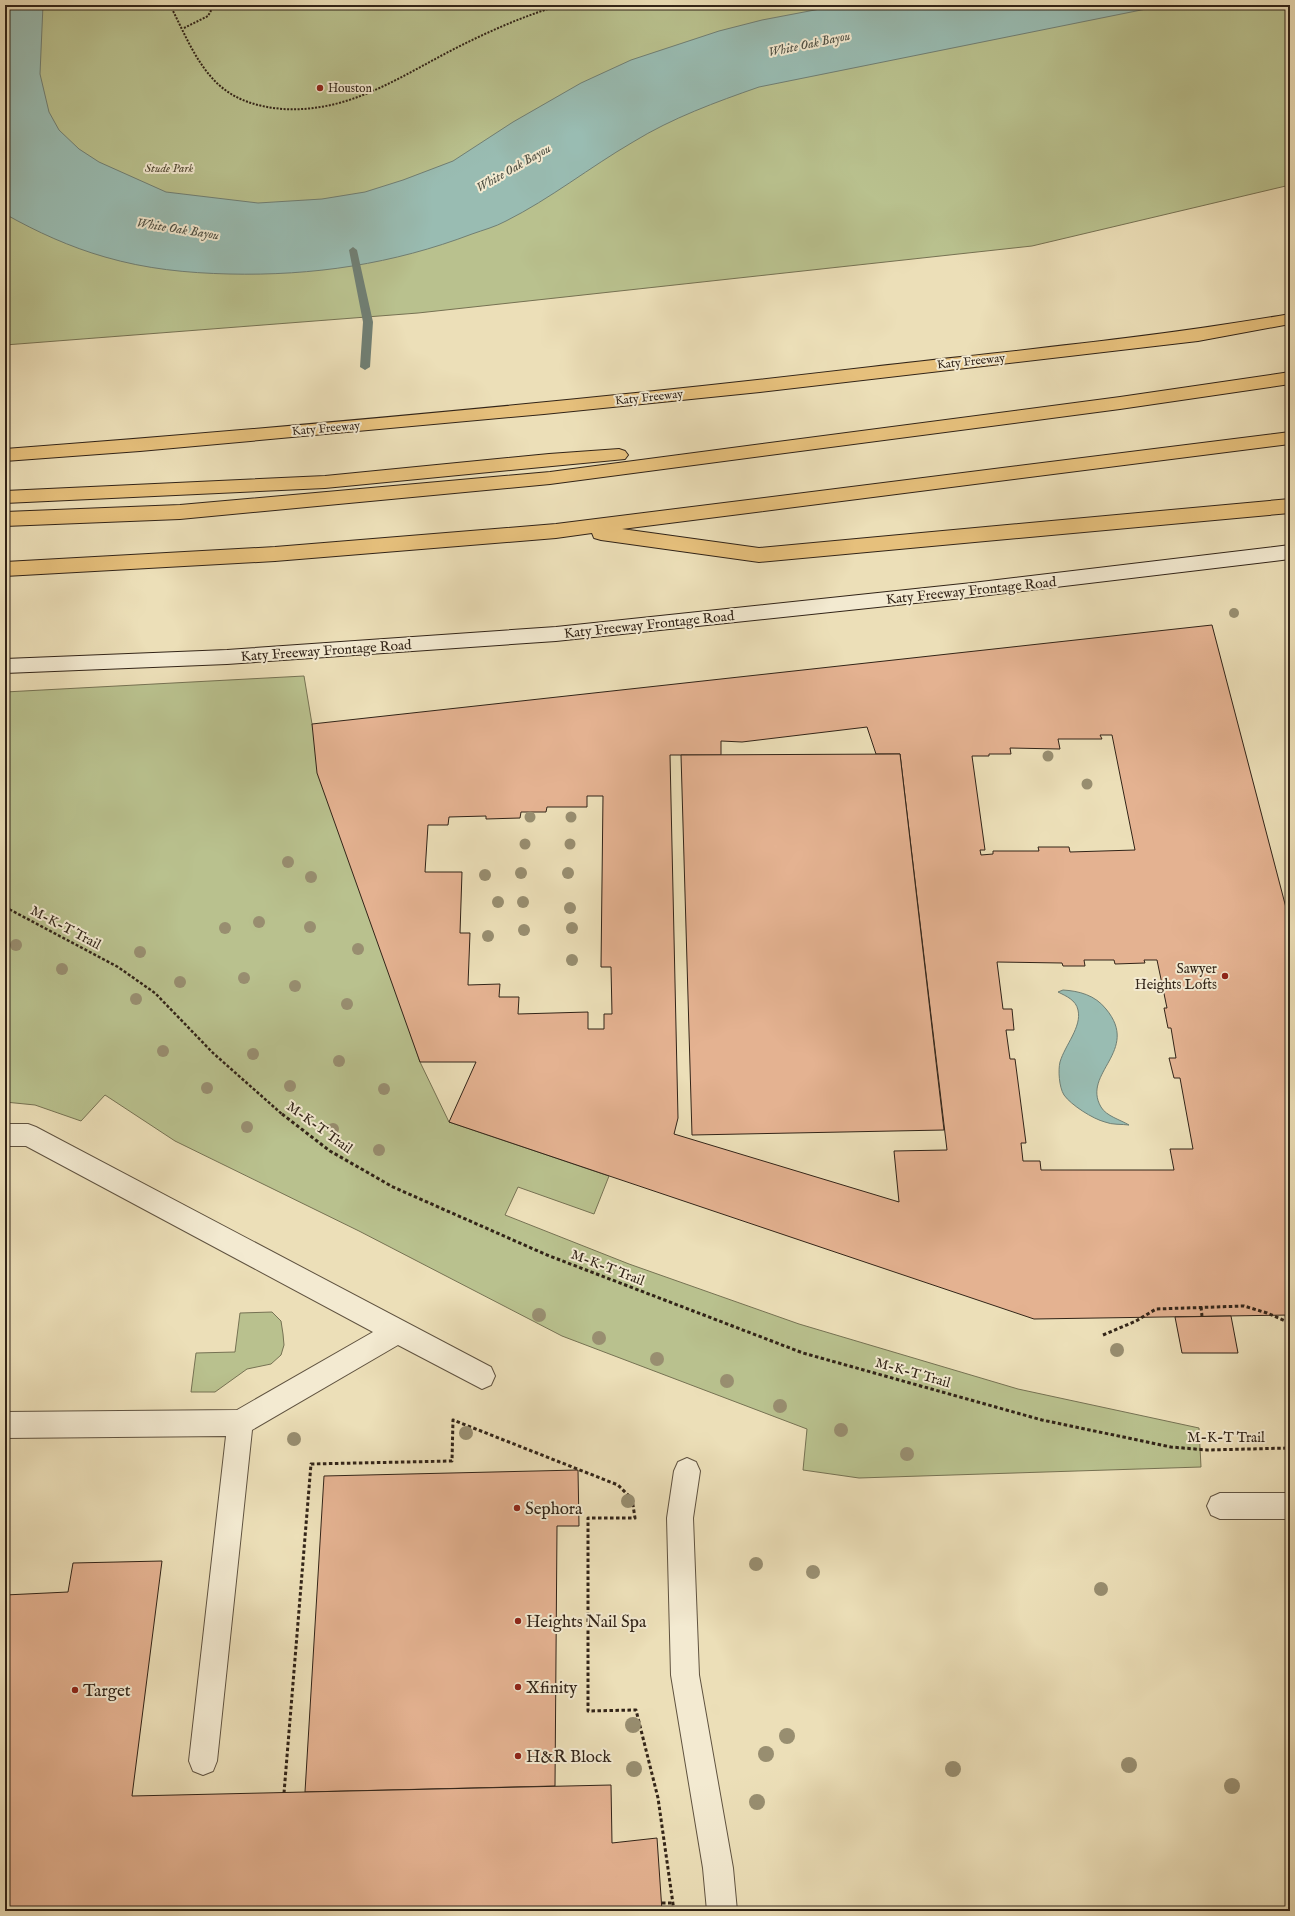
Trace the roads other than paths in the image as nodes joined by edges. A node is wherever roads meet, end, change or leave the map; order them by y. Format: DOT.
graph roads {
  1 [pos="1290,319"];
  2 [pos="1290,378"];
  3 [pos="1290,438"];
  4 [pos="5,455"];
  5 [pos="550,469"];
  6 [pos="5,497"];
  7 [pos="1290,506"];
  8 [pos="5,519"];
  9 [pos="564,530"];
  10 [pos="1290,552"];
  11 [pos="5,569"];
  12 [pos="5,666"];
  13 [pos="5,1135"];
  14 [pos="398,1331"];
  15 [pos="482,1376"];
  16 [pos="240,1423"];
  17 [pos="5,1425"];
  18 [pos="687,1471"];
  19 [pos="1220,1506"];
  20 [pos="1290,1506"];
  21 [pos="203,1761"];
  22 [pos="722,1911"];
  1 -- 4 [label="highway, Katy Freeway"];
  2 -- 5 [label="highway"];
  3 -- 9 [label="highway"];
  5 -- 6 [label="highway"];
  5 -- 8 [label="highway"];
  7 -- 9 [label="highway"];
  9 -- 11 [label="highway"];
  10 -- 12 [label="main road, Katy Freeway Frontage Road"];
  13 -- 14 [label="main road"];
  14 -- 15 [label="main road"];
  14 -- 16 [label="main road"];
  16 -- 17 [label="main road"];
  16 -- 21 [label="main road"];
  18 -- 22 [label="main road"];
  19 -- 20 [label="main road"];
}
